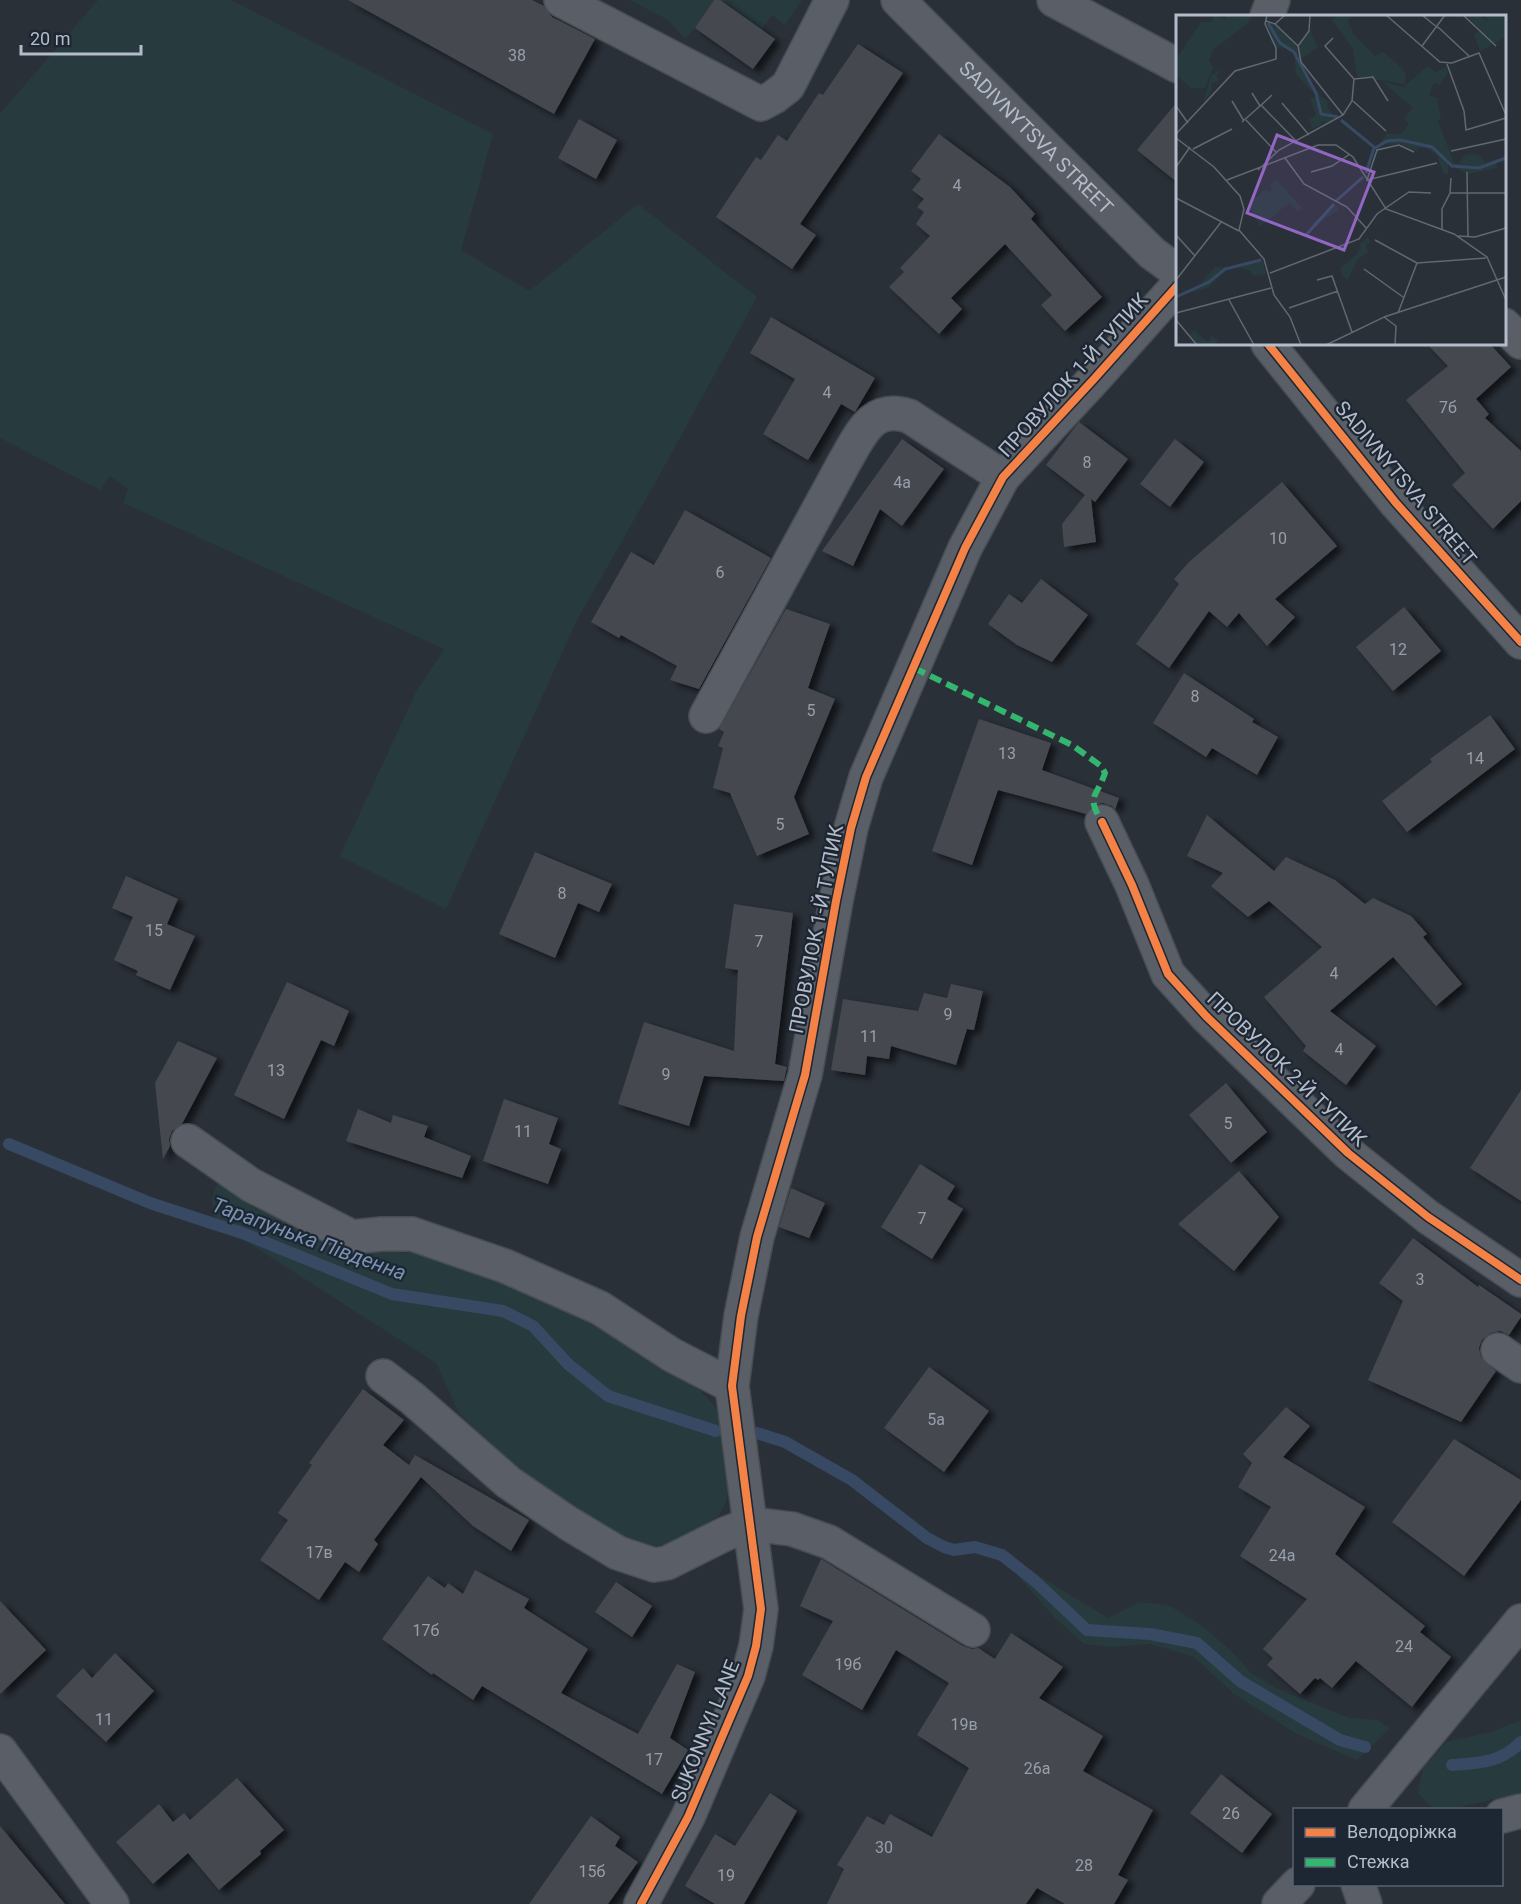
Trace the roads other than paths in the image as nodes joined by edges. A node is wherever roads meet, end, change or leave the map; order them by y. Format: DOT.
graph roads {
  1 [pos="561,0"];
  2 [pos="832,0"];
  3 [pos="898,0"];
  4 [pos="1054,0"];
  5 [pos="1274,0"];
  6 [pos="1267,15"];
  7 [pos="1176,65"];
  8 [pos="1176,270"];
  9 [pos="1176,287"];
  10 [pos="1506,327"];
  11 [pos="1521,342"];
  12 [pos="1269,345"];
  13 [pos="1003,477"];
  14 [pos="1521,642"];
  15 [pos="706,716"];
  16 [pos="1102,822"];
  17 [pos="188,1141"];
  18 [pos="1521,1280"];
  19 [pos="383,1376"];
  20 [pos="732,1386"];
  21 [pos="751,1524"];
  22 [pos="1521,1621"];
  23 [pos="973,1630"];
  24 [pos="0,1750"];
  25 [pos="1366,1808"];
  26 [pos="1521,1811"];
  27 [pos="1503,1816"];
  28 [pos="1296,1886"];
  29 [pos="1359,1886"];
  30 [pos="112,1904"];
  31 [pos="641,1904"];
  32 [pos="1280,1904"];
  33 [pos="1365,1904"];
  1 -- 2 [label="street"];
  3 -- 8 [label="street, SADIVNYTSVA STREET"];
  4 -- 7 [label="street"];
  5 -- 6 [label="street"];
  9 -- 13 [label="street, ПРОВУЛОК 1-Й ТУПИК"];
  10 -- 11 [label="street"];
  12 -- 14 [label="street, SADIVNYTSVA STREET"];
  13 -- 15 [label="street, ПРОВУЛОК 1-Й ТУПИК"];
  13 -- 20 [label="street, ПРОВУЛОК 1-Й ТУПИК"];
  16 -- 18 [label="street, ПРОВУЛОК 2-Й ТУПИК"];
  17 -- 20 [label="street"];
  19 -- 21 [label="street"];
  20 -- 21 [label="street, ПРОВУЛОК 1-Й ТУПИК"];
  21 -- 23 [label="street"];
  21 -- 31 [label="street, SUKONNYI LANE"];
  22 -- 25 [label="street"];
  24 -- 30 [label="street"];
  26 -- 27 [label="street"];
  28 -- 32 [label="street"];
  29 -- 33 [label="street"];
}
